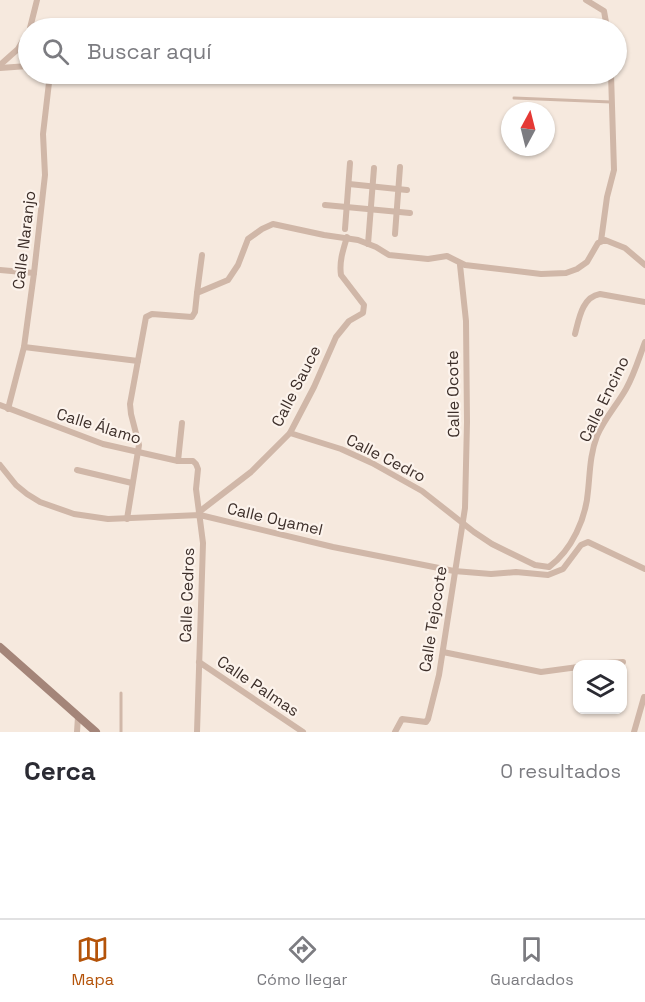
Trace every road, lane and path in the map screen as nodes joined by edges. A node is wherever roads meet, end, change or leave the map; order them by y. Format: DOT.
graph roads {
  1 [pos="37,0"];
  2 [pos="586,0"];
  3 [pos="32,18"];
  4 [pos="605,18"];
  5 [pos="18,49"];
  6 [pos="18,66"];
  7 [pos="0,67"];
  8 [pos="49,84"];
  9 [pos="611,84"];
  10 [pos="514,98"];
  11 [pos="612,102"];
  12 [pos="350,163"];
  13 [pos="400,166"];
  14 [pos="374,168"];
  15 [pos="349,184"];
  16 [pos="373,186"];
  17 [pos="398,189"];
  18 [pos="407,190"];
  19 [pos="325,206"];
  20 [pos="347,208"];
  21 [pos="371,210"];
  22 [pos="397,212"];
  23 [pos="410,213"];
  24 [pos="345,229"];
  25 [pos="395,234"];
  26 [pos="347,237"];
  27 [pos="601,241"];
  28 [pos="368,244"];
  29 [pos="202,255"];
  30 [pos="460,265"];
  31 [pos="645,265"];
  32 [pos="0,270"];
  33 [pos="34,273"];
  34 [pos="197,293"];
  35 [pos="645,302"];
  36 [pos="575,334"];
  37 [pos="645,342"];
  38 [pos="24,347"];
  39 [pos="138,361"];
  40 [pos="0,405"];
  41 [pos="8,409"];
  42 [pos="182,423"];
  43 [pos="290,433"];
  44 [pos="138,452"];
  45 [pos="178,461"];
  46 [pos="193,461"];
  47 [pos="0,465"];
  48 [pos="77,470"];
  49 [pos="132,483"];
  50 [pos="200,514"];
  51 [pos="127,519"];
  52 [pos="463,524"];
  53 [pos="552,565"];
  54 [pos="645,569"];
  55 [pos="454,571"];
  56 [pos="0,647"];
  57 [pos="443,652"];
  58 [pos="199,662"];
  59 [pos="573,668"];
  60 [pos="121,693"];
  61 [pos="644,697"];
  62 [pos="78,717"];
  63 [pos="76,732"];
  64 [pos="96,732"];
  65 [pos="121,732"];
  66 [pos="197,732"];
  67 [pos="303,732"];
  68 [pos="395,732"];
  69 [pos="634,732"];
  1 -- 3 [label="street"];
  2 -- 4 [label="street"];
  5 -- 7 [label="street"];
  6 -- 7 [label="street"];
  8 -- 33 [label="street, Calle Naranjo"];
  9 -- 11 [label="street"];
  10 -- 11 [label="lane"];
  11 -- 27 [label="street"];
  12 -- 15 [label="street"];
  13 -- 17 [label="street"];
  14 -- 16 [label="street"];
  15 -- 16 [label="street"];
  15 -- 20 [label="street"];
  16 -- 17 [label="street"];
  16 -- 21 [label="street"];
  17 -- 18 [label="street"];
  17 -- 22 [label="street"];
  19 -- 20 [label="street"];
  20 -- 21 [label="street"];
  20 -- 24 [label="street"];
  21 -- 22 [label="street"];
  21 -- 28 [label="street"];
  22 -- 23 [label="street"];
  22 -- 25 [label="street"];
  26 -- 28 [label="street"];
  26 -- 34 [label="street"];
  26 -- 43 [label="street, Calle Sauce"];
  27 -- 30 [label="street"];
  27 -- 31 [label="street"];
  28 -- 30 [label="street"];
  29 -- 34 [label="street"];
  30 -- 52 [label="street, Calle Ocote"];
  32 -- 33 [label="street"];
  33 -- 38 [label="street, Calle Naranjo"];
  34 -- 39 [label="street"];
  35 -- 36 [label="street"];
  37 -- 53 [label="street, Calle Encino"];
  38 -- 39 [label="street"];
  38 -- 41 [label="street, Calle Naranjo"];
  39 -- 44 [label="street"];
  40 -- 41 [label="street, Calle Álamo"];
  41 -- 44 [label="street, Calle Álamo"];
  42 -- 45 [label="street"];
  43 -- 50 [label="street, Calle Sauce"];
  43 -- 52 [label="street, Calle Cedro"];
  44 -- 45 [label="street, Calle Álamo"];
  44 -- 49 [label="street"];
  45 -- 46 [label="street, Calle Álamo"];
  46 -- 50 [label="street, Calle Cedros"];
  47 -- 51 [label="street, Calle Oyamel"];
  48 -- 49 [label="street"];
  49 -- 51 [label="street"];
  50 -- 51 [label="street, Calle Oyamel"];
  50 -- 55 [label="street, Calle Oyamel"];
  50 -- 58 [label="street, Calle Cedros"];
  52 -- 53 [label="street, Calle Cedro"];
  52 -- 55 [label="street, Calle Tejocote"];
  54 -- 55 [label="street, Calle Oyamel"];
  55 -- 57 [label="street, Calle Tejocote"];
  56 -- 62 [label="main road"];
  57 -- 59 [label="street"];
  57 -- 68 [label="street, Calle Tejocote"];
  58 -- 66 [label="street, Calle Cedros"];
  58 -- 67 [label="street, Calle Palmas"];
  60 -- 65 [label="lane"];
  61 -- 69 [label="street"];
  62 -- 63 [label="street"];
  62 -- 64 [label="main road"];
}
